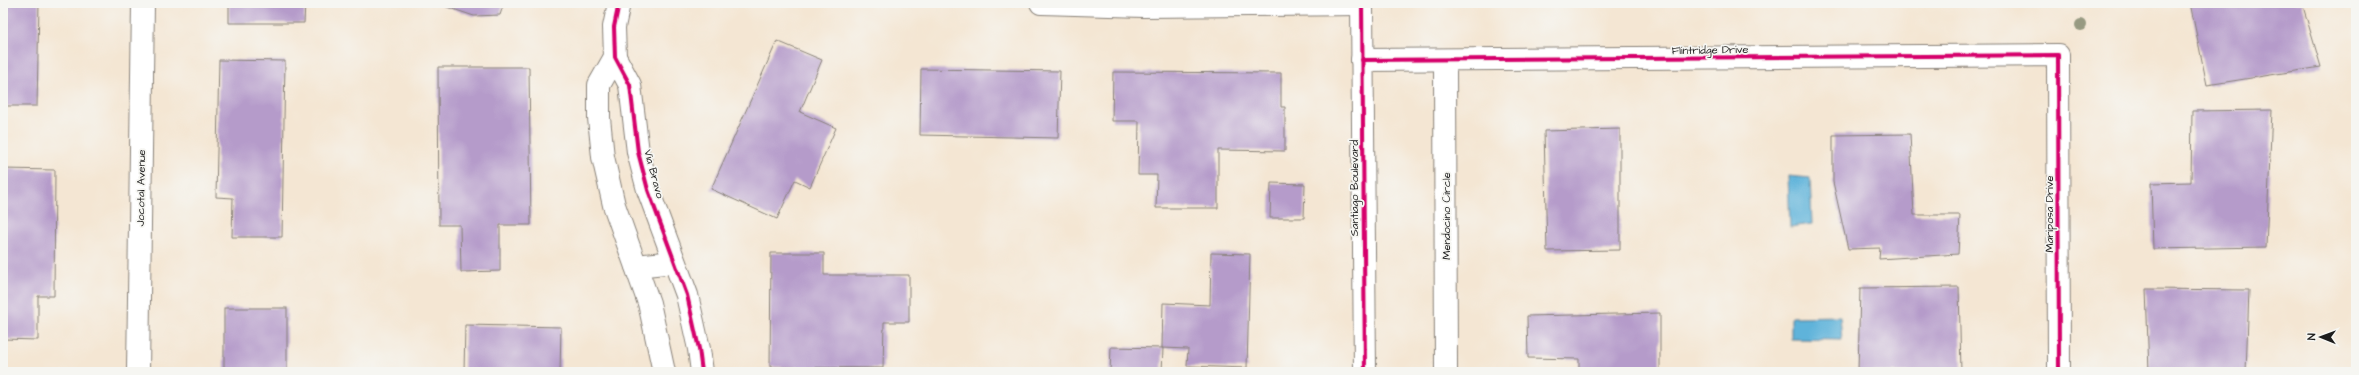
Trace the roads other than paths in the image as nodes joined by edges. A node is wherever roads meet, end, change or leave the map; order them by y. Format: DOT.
graph roads {
  1 [pos="143,3"];
  2 [pos="619,3"];
  3 [pos="1041,3"];
  4 [pos="1362,4"];
  5 [pos="2058,55"];
  6 [pos="615,57"];
  7 [pos="1362,60"];
  8 [pos="1445,61"];
  9 [pos="674,262"];
  10 [pos="636,266"];
  11 [pos="138,372"];
  12 [pos="664,372"];
  13 [pos="702,372"];
  14 [pos="1365,372"];
  15 [pos="1446,372"];
  16 [pos="2059,372"];
  1 -- 11 [label="street, Jocotal Avenue"];
  2 -- 6 [label="street, Via Bravo"];
  3 -- 4 [label="street"];
  4 -- 7 [label="street, Santiago Boulevard"];
  5 -- 8 [label="street, Flintridge Drive"];
  5 -- 16 [label="street, Mariposa Drive"];
  6 -- 9 [label="street, Via Bravo"];
  6 -- 10 [label="street"];
  7 -- 8 [label="street, Flintridge Drive"];
  7 -- 14 [label="street, Santiago Boulevard"];
  8 -- 15 [label="street, Mendocino Circle"];
  9 -- 10 [label="street"];
  9 -- 13 [label="street, Via Bravo"];
  10 -- 12 [label="street"];
}
